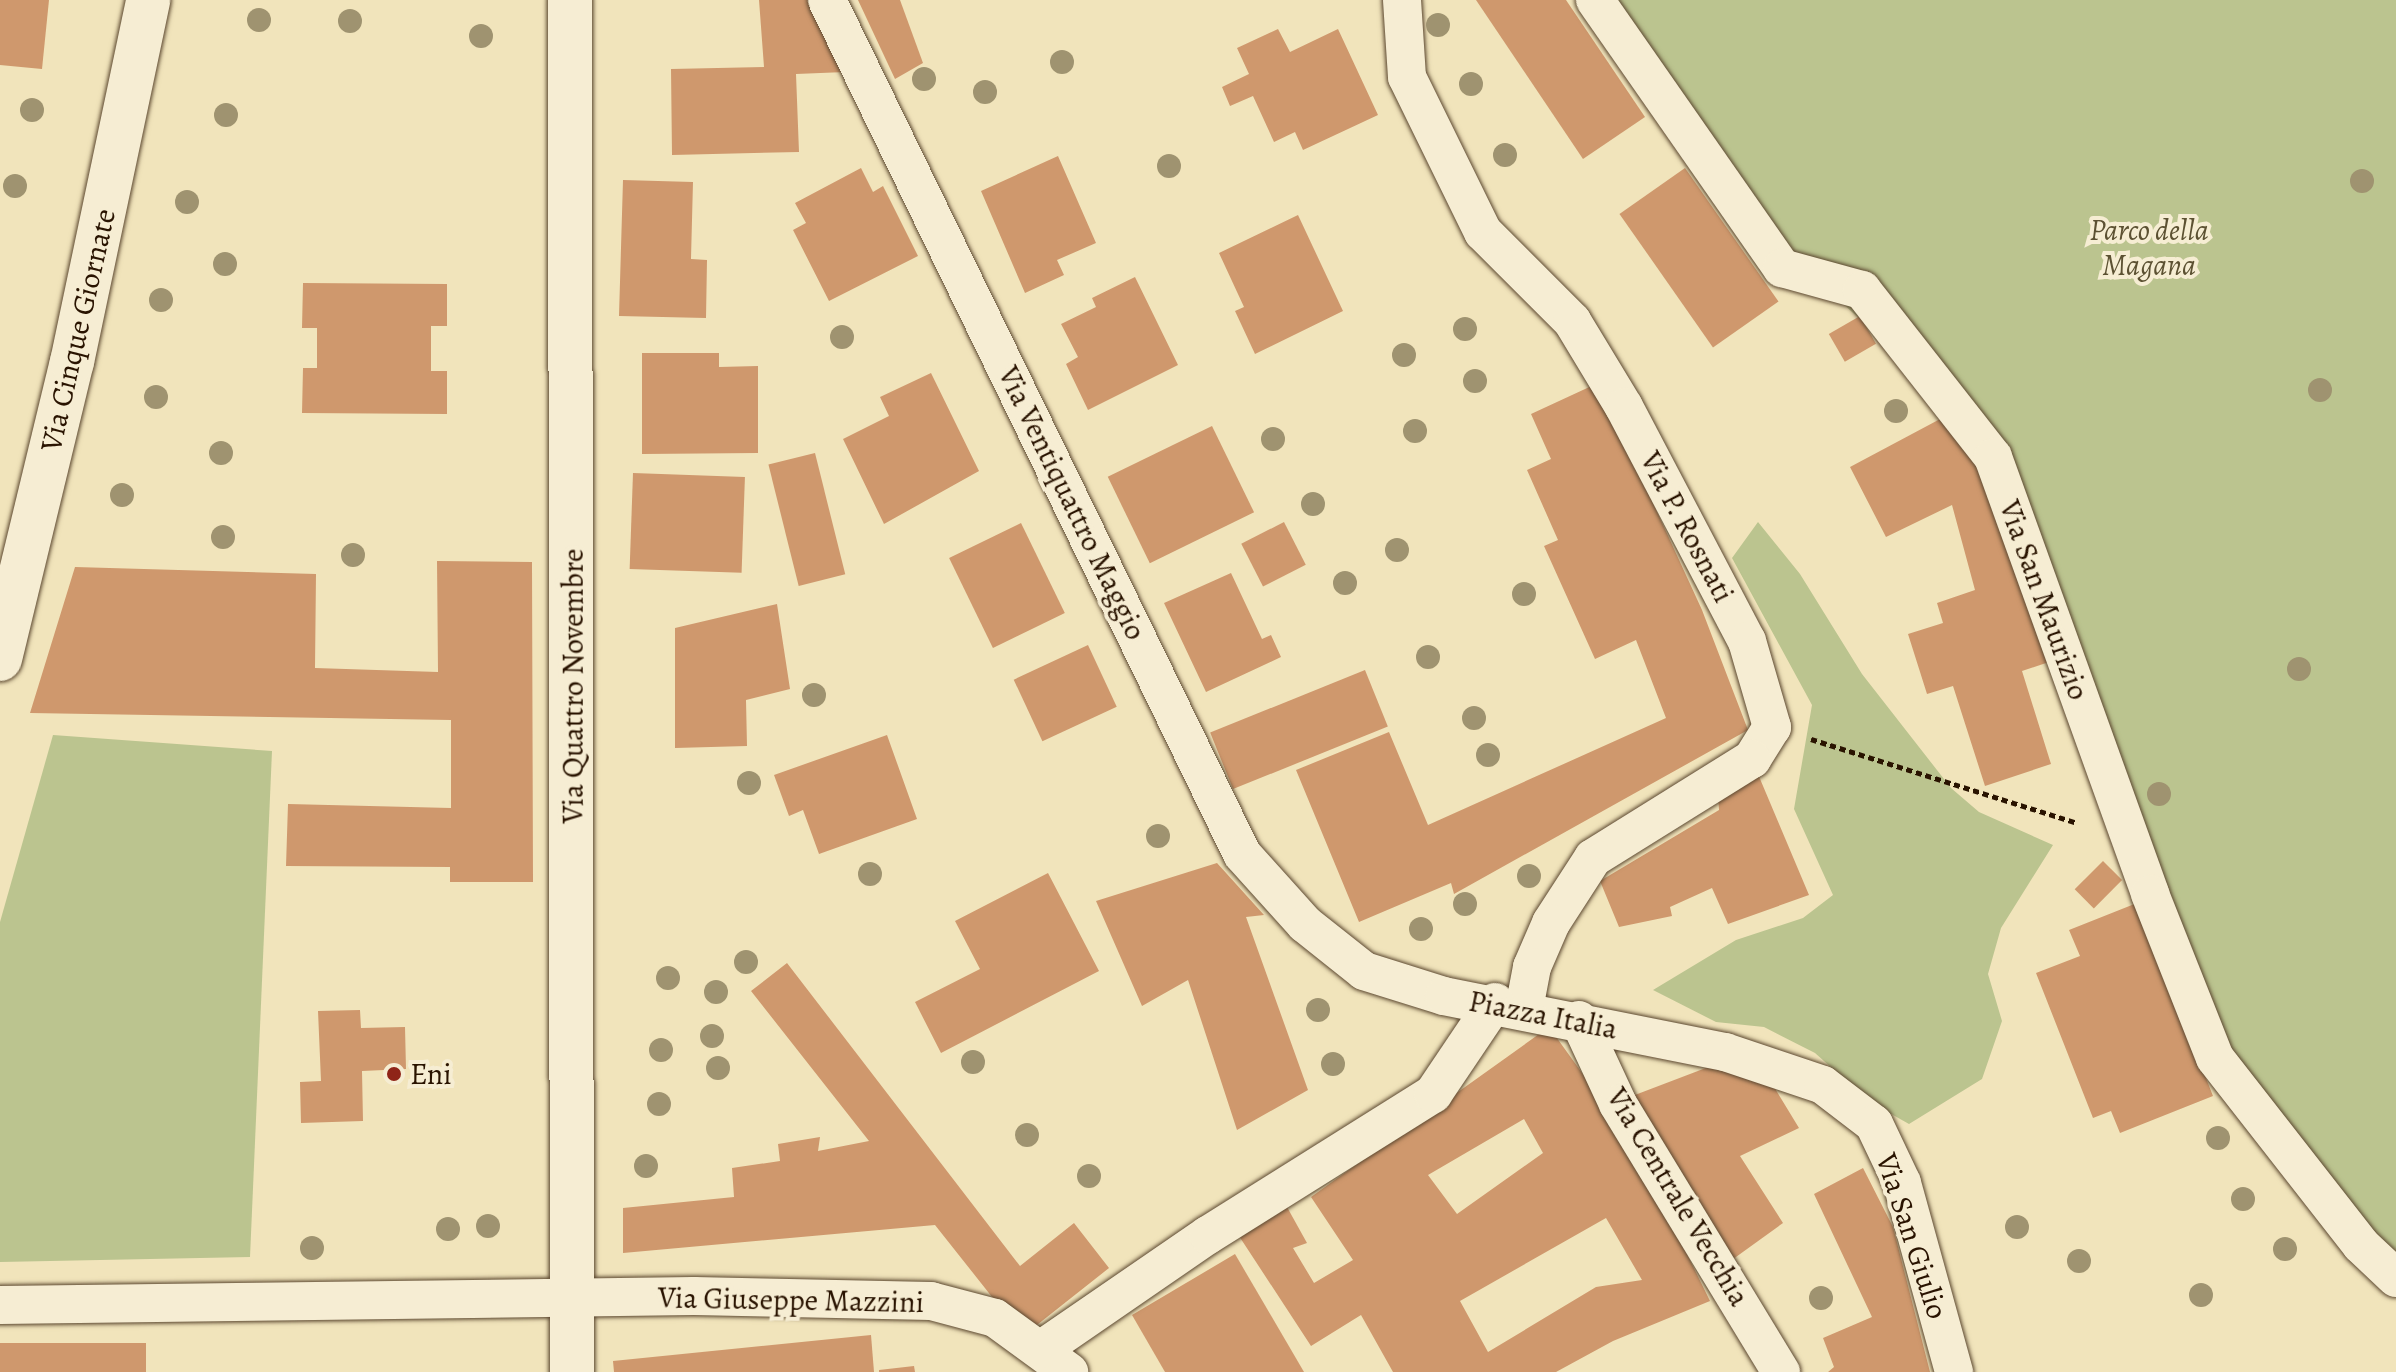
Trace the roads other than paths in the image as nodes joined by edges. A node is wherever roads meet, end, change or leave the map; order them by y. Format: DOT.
graph roads {
  1 [pos="148,0"];
  2 [pos="570,0"];
  3 [pos="827,0"];
  4 [pos="1402,0"];
  5 [pos="1595,0"];
  6 [pos="0,659"];
  7 [pos="1364,971"];
  8 [pos="1509,1005"];
  9 [pos="1579,1020"];
  10 [pos="1725,1052"];
  11 [pos="2396,1278"];
  12 [pos="573,1299"];
  13 [pos="0,1305"];
  14 [pos="1056,1360"];
  15 [pos="572,1372"];
  16 [pos="1781,1372"];
  17 [pos="1954,1372"];
  1 -- 6 [label="main road, Via Cinque Giornate"];
  2 -- 12 [label="main road, Via Quattro Novembre"];
  3 -- 7 [label="street, Via Ventiquattro Maggio"];
  4 -- 8 [label="street, Via P. Rosnati"];
  5 -- 11 [label="street, Via San Maurizio"];
  7 -- 8 [label="street, Piazza Italia"];
  8 -- 9 [label="street, Piazza Italia"];
  8 -- 14 [label="street, Via Giuseppe Mazzini"];
  9 -- 10 [label="street, Piazza Italia"];
  9 -- 16 [label="street, Via Centrale Vecchia"];
  10 -- 17 [label="street, Via San Giulio"];
  12 -- 13 [label="street, Via Giuseppe Mazzini"];
  12 -- 14 [label="street, Via Giuseppe Mazzini"];
  12 -- 15 [label="main road, Via Quattro Novembre"];
}
